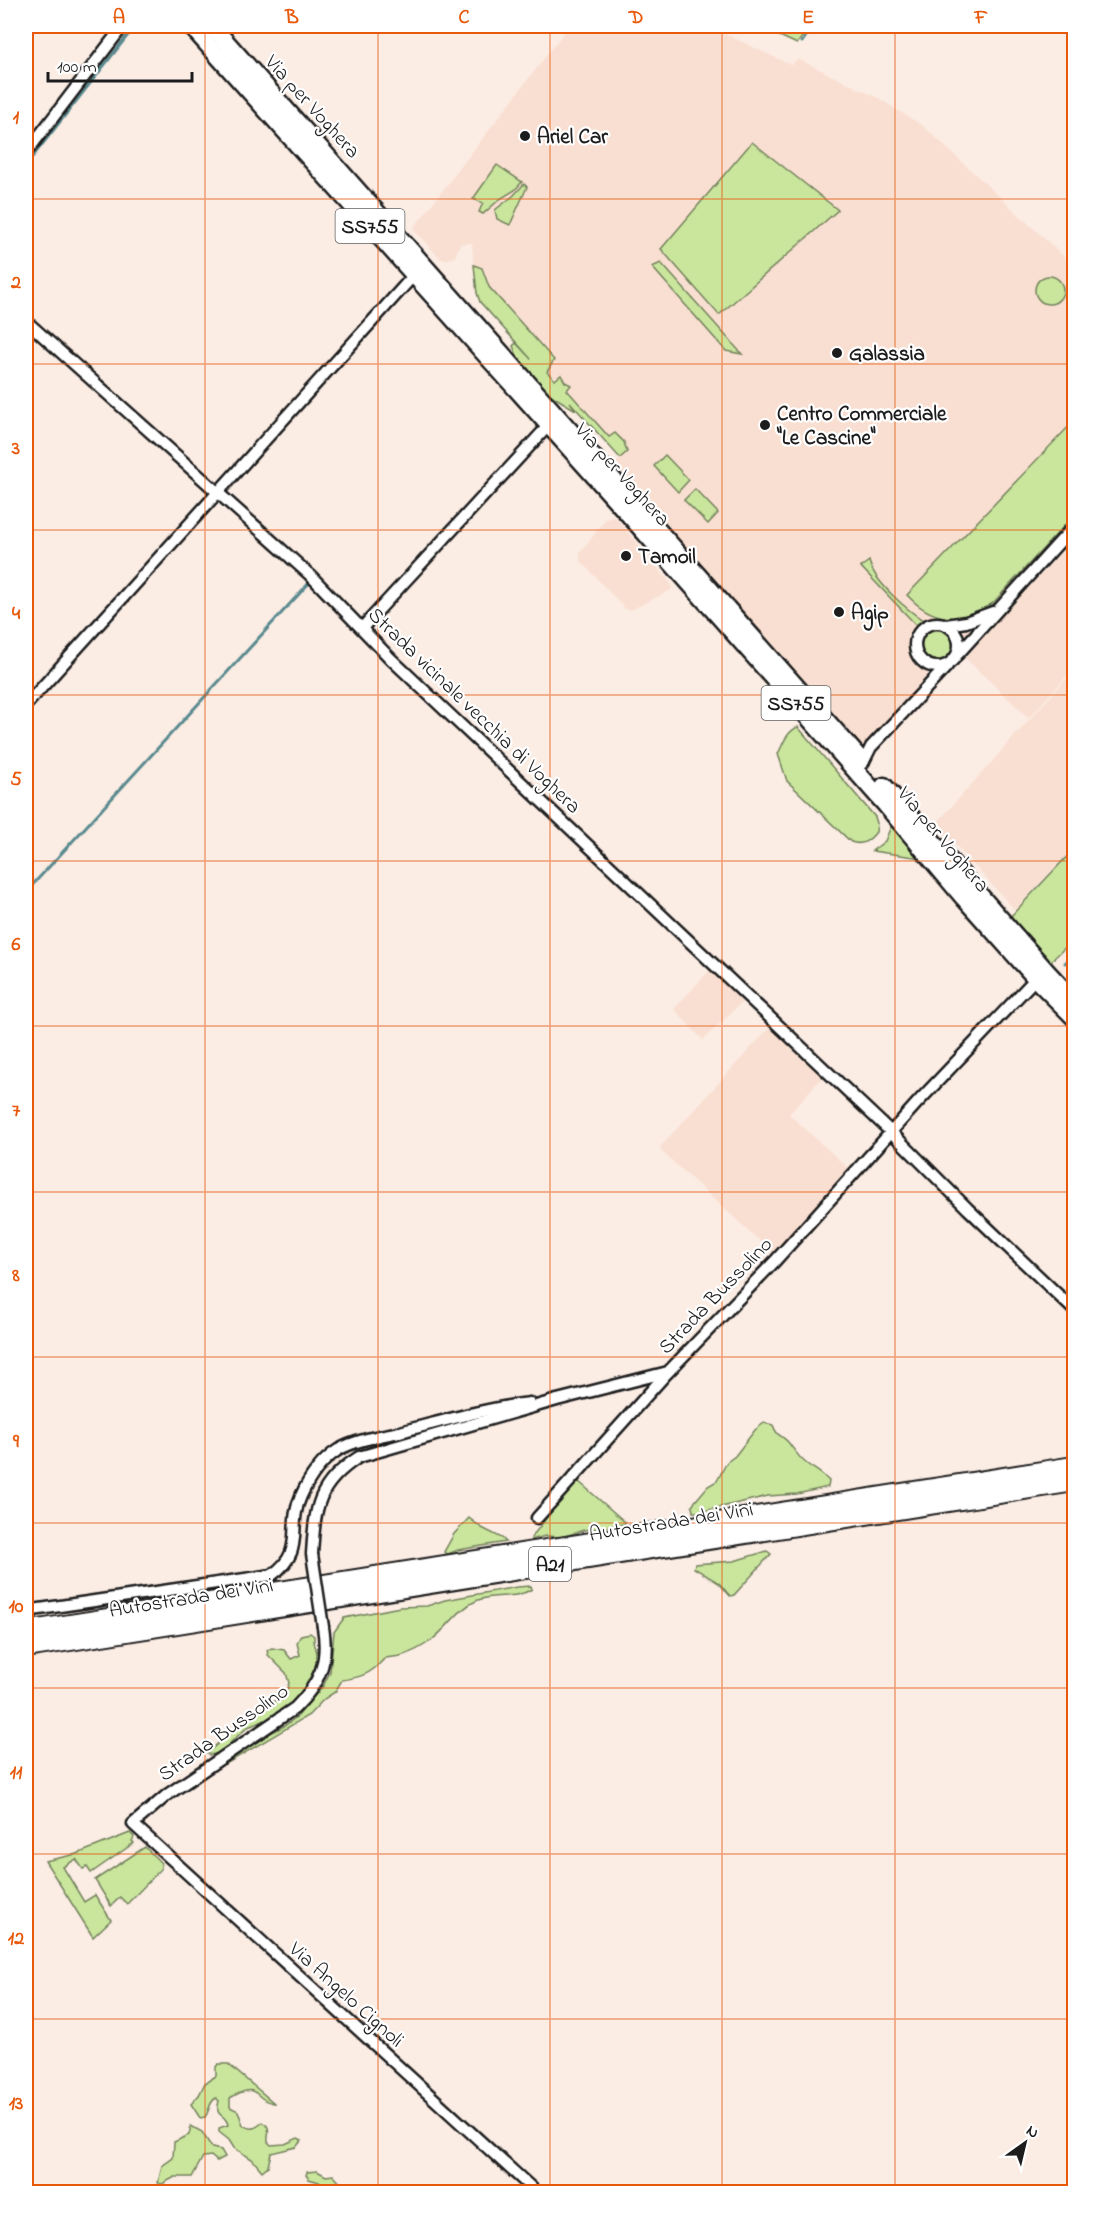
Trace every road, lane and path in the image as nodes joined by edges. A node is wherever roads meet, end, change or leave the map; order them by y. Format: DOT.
graph roads {
  1 [pos="123,26"];
  2 [pos="191,26"];
  3 [pos="212,26"];
  4 [pos="26,153"];
  5 [pos="414,275"];
  6 [pos="26,321"];
  7 [pos="549,425"];
  8 [pos="216,493"];
  9 [pos="1074,526"];
  10 [pos="995,611"];
  11 [pos="946,625"];
  12 [pos="362,628"];
  13 [pos="958,654"];
  14 [pos="948,665"];
  15 [pos="26,705"];
  16 [pos="864,763"];
  17 [pos="1041,978"];
  18 [pos="1074,1000"];
  19 [pos="1074,1017"];
  20 [pos="892,1133"];
  21 [pos="1074,1310"];
  22 [pos="668,1372"];
  23 [pos="557,1400"];
  24 [pos="1074,1467"];
  25 [pos="1074,1481"];
  26 [pos="537,1518"];
  27 [pos="26,1611"];
  28 [pos="26,1632"];
  29 [pos="26,1647"];
  30 [pos="133,1824"];
  31 [pos="536,2193"];
  1 -- 4 [label="street"];
  2 -- 5 [label="main road, Via per Voghera / SS755"];
  3 -- 16 [label="main road, Via per Voghera / SS755"];
  5 -- 7 [label="main road, Via per Voghera / SS755"];
  5 -- 8 [label="street"];
  6 -- 8 [label="street, Strada vicinale vecchia di Voghera"];
  7 -- 12 [label="street"];
  7 -- 17 [label="main road, Via per Voghera / SS755"];
  8 -- 12 [label="street, Strada vicinale vecchia di Voghera"];
  8 -- 15 [label="street"];
  9 -- 10 [label="street"];
  10 -- 11 [label="street"];
  10 -- 13 [label="street"];
  11 -- 13 [label="street"];
  11 -- 14 [label="street"];
  12 -- 20 [label="street, Strada vicinale vecchia di Voghera"];
  13 -- 14 [label="street"];
  14 -- 16 [label="street"];
  16 -- 17 [label="main road, Via per Voghera / SS755"];
  17 -- 18 [label="main road"];
  17 -- 19 [label="main road"];
  17 -- 20 [label="street, Strada Bussolino"];
  20 -- 21 [label="street, Strada vicinale vecchia di Voghera"];
  20 -- 22 [label="street, Strada Bussolino"];
  22 -- 23 [label="street, Strada Bussolino"];
  22 -- 26 [label="street"];
  23 -- 27 [label="street"];
  23 -- 30 [label="street, Strada Bussolino, bridge"];
  24 -- 28 [label="highway, Autostrada dei Vini / A21"];
  25 -- 29 [label="highway, Autostrada dei Vini / A21"];
  30 -- 31 [label="street, Via Angelo Cignoli"];
}
